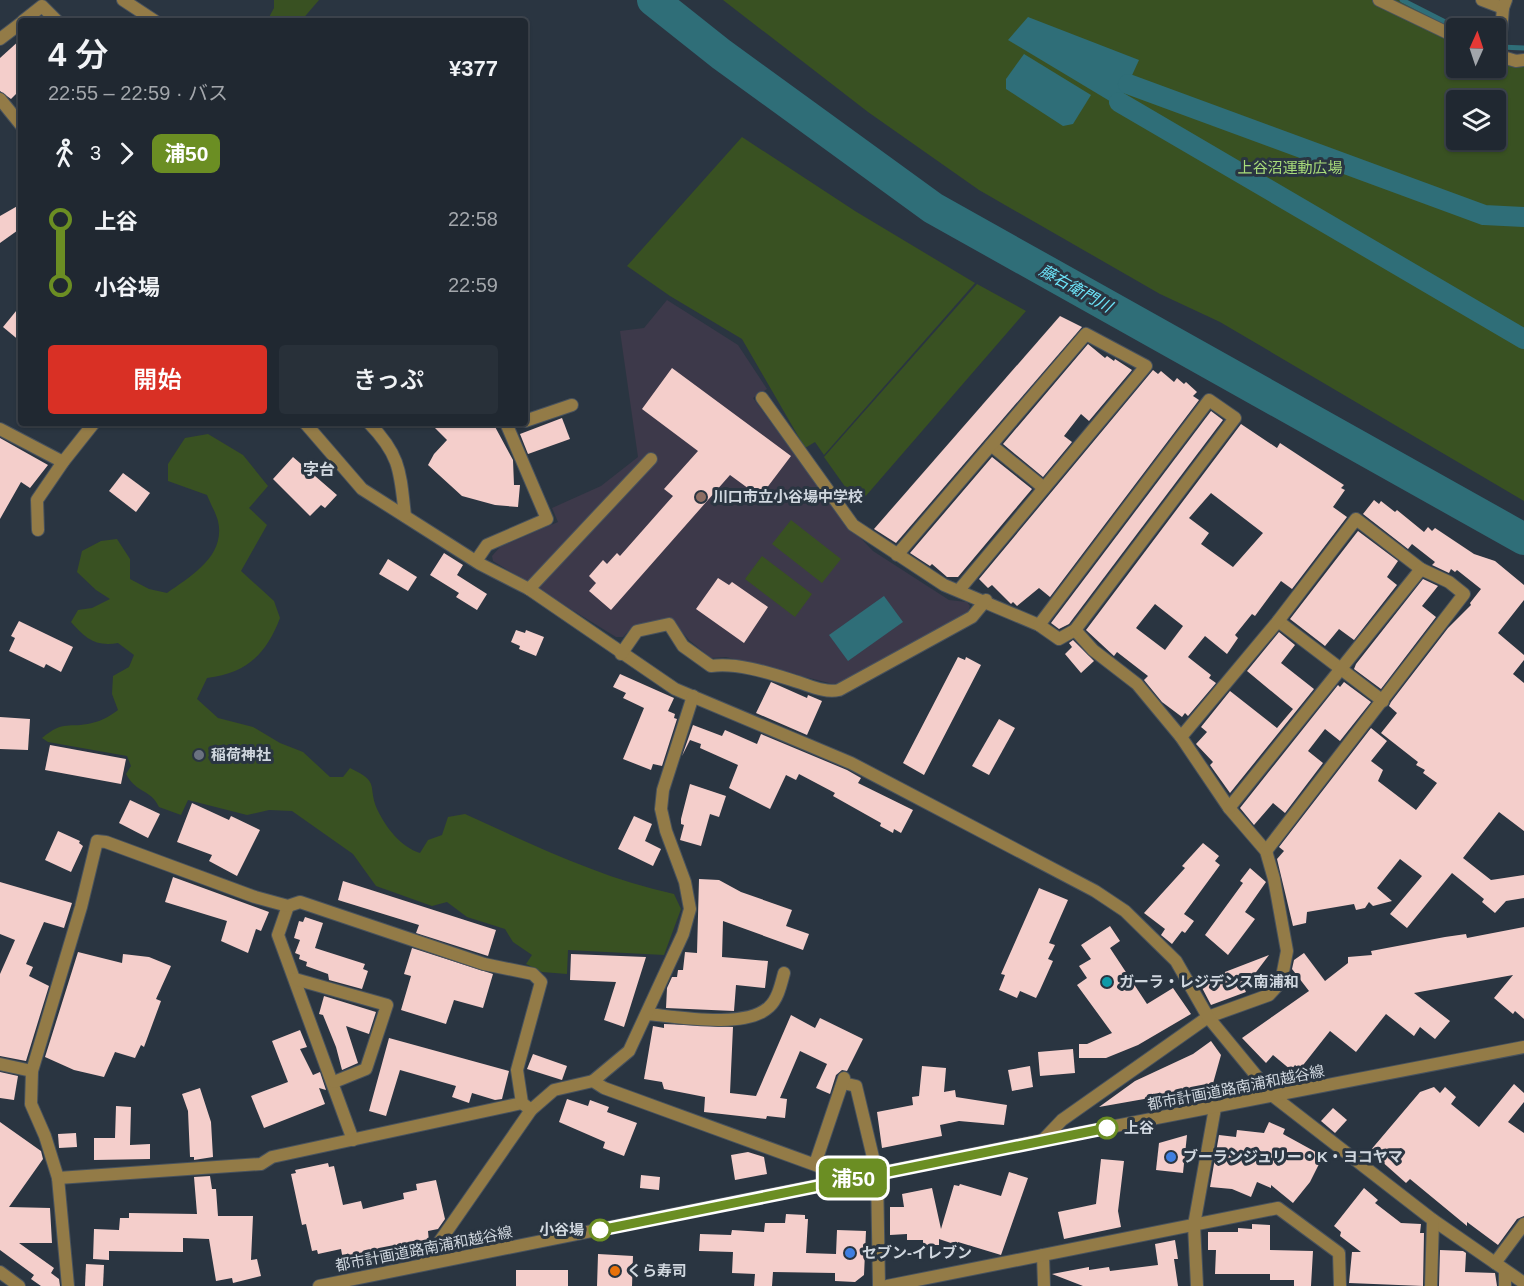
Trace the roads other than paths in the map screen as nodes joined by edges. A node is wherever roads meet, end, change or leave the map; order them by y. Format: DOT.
graph roads {
  1 [pos="123,0"];
  2 [pos="1379,0"];
  3 [pos="1482,0"];
  4 [pos="1504,4"];
  5 [pos="27,18"];
  6 [pos="54,18"];
  7 [pos="150,18"];
  8 [pos="18,25"];
  9 [pos="1446,32"];
  10 [pos="0,39"];
  11 [pos="1506,58"];
  12 [pos="1524,60"];
  13 [pos="0,99"];
  14 [pos="18,121"];
  15 [pos="762,398"];
  16 [pos="572,405"];
  17 [pos="528,420"];
  18 [pos="92,426"];
  19 [pos="308,426"];
  20 [pos="372,426"];
  21 [pos="507,426"];
  22 [pos="0,429"];
  23 [pos="991,445"];
  24 [pos="651,459"];
  25 [pos="63,462"];
  26 [pos="1044,488"];
  27 [pos="405,516"];
  28 [pos="38,530"];
  29 [pos="897,555"];
  30 [pos="476,561"];
  31 [pos="1421,569"];
  32 [pos="529,589"];
  33 [pos="959,590"];
  34 [pos="986,600"];
  35 [pos="1278,621"];
  36 [pos="1039,625"];
  37 [pos="1075,630"];
  38 [pos="621,654"];
  39 [pos="1340,668"];
  40 [pos="693,696"];
  41 [pos="1383,701"];
  42 [pos="1181,737"];
  43 [pos="1229,808"];
  44 [pos="1266,851"];
  45 [pos="288,906"];
  46 [pos="784,973"];
  47 [pos="295,979"];
  48 [pos="647,1014"];
  49 [pos="1208,1017"];
  50 [pos="1524,1047"];
  51 [pos="0,1064"];
  52 [pos="32,1071"];
  53 [pos="593,1081"];
  54 [pos="334,1082"];
  55 [pos="1273,1096"];
  56 [pos="526,1107"];
  57 [pos="1215,1108"];
  58 [pos="353,1140"];
  59 [pos="1043,1140"];
  60 [pos="815,1164"];
  61 [pos="877,1174"];
  62 [pos="58,1178"];
  63 [pos="851,1178"];
  64 [pos="1433,1220"];
  65 [pos="1524,1224"];
  66 [pos="1194,1225"];
  67 [pos="1043,1255"];
  68 [pos="424,1264"];
  69 [pos="1500,1267"];
  70 [pos="0,1272"];
  71 [pos="1524,1283"];
  72 [pos="18,1286"];
  73 [pos="68,1286"];
  74 [pos="320,1286"];
  75 [pos="879,1286"];
  76 [pos="887,1286"];
  77 [pos="1044,1286"];
  78 [pos="1197,1286"];
  79 [pos="1340,1286"];
  80 [pos="1431,1286"];
  81 [pos="1505,1286"];
  1 -- 7 [label="street"];
  2 -- 9 [label="street"];
  3 -- 4 [label="street"];
  5 -- 6 [label="street"];
  8 -- 10 [label="street"];
  11 -- 12 [label="street"];
  13 -- 14 [label="street"];
  15 -- 29 [label="street"];
  16 -- 17 [label="street"];
  18 -- 25 [label="street"];
  19 -- 27 [label="street"];
  20 -- 27 [label="street"];
  21 -- 30 [label="street"];
  22 -- 25 [label="street"];
  23 -- 26 [label="street"];
  23 -- 26 [label="street"];
  23 -- 29 [label="street"];
  24 -- 32 [label="street"];
  25 -- 28 [label="street"];
  26 -- 33 [label="street"];
  27 -- 30 [label="street"];
  29 -- 33 [label="street"];
  30 -- 32 [label="street"];
  31 -- 35 [label="street"];
  31 -- 39 [label="street"];
  31 -- 41 [label="street"];
  32 -- 38 [label="street"];
  33 -- 34 [label="street"];
  34 -- 36 [label="street"];
  34 -- 38 [label="street"];
  35 -- 39 [label="street"];
  35 -- 42 [label="street"];
  36 -- 37 [label="street"];
  36 -- 37 [label="street"];
  37 -- 42 [label="street"];
  38 -- 40 [label="street"];
  39 -- 41 [label="street"];
  39 -- 43 [label="street"];
  40 -- 48 [label="street"];
  40 -- 49 [label="street"];
  41 -- 44 [label="street"];
  42 -- 43 [label="street"];
  43 -- 44 [label="street"];
  44 -- 49 [label="street"];
  45 -- 47 [label="street"];
  45 -- 52 [label="street"];
  45 -- 56 [label="street"];
  46 -- 48 [label="street"];
  47 -- 54 [label="street"];
  47 -- 54 [label="street"];
  48 -- 53 [label="street"];
  49 -- 55 [label="street"];
  49 -- 59 [label="street"];
  50 -- 55 [label="street, 都市計画道路南浦和越谷線"];
  51 -- 52 [label="street"];
  52 -- 62 [label="street"];
  53 -- 56 [label="street"];
  53 -- 60 [label="street"];
  54 -- 58 [label="street"];
  55 -- 57 [label="street, 都市計画道路南浦和越谷線"];
  55 -- 64 [label="street"];
  56 -- 58 [label="street"];
  56 -- 68 [label="street"];
  57 -- 59 [label="street, 都市計画道路南浦和越谷線"];
  57 -- 66 [label="street"];
  58 -- 62 [label="street"];
  59 -- 61 [label="street, 都市計画道路南浦和越谷線"];
  60 -- 61 [label="street"];
  60 -- 63 [label="street"];
  61 -- 63 [label="street, 都市計画道路南浦和越谷線"];
  61 -- 75 [label="street"];
  62 -- 73 [label="street"];
  63 -- 68 [label="street, 都市計画道路南浦和越谷線"];
  64 -- 69 [label="street"];
  64 -- 80 [label="street"];
  65 -- 69 [label="street"];
  66 -- 67 [label="street"];
  66 -- 78 [label="street"];
  66 -- 79 [label="street"];
  67 -- 76 [label="street"];
  67 -- 77 [label="street"];
  68 -- 74 [label="street, 都市計画道路南浦和越谷線"];
  69 -- 71 [label="street"];
  69 -- 81 [label="street"];
  70 -- 72 [label="street"];
}
